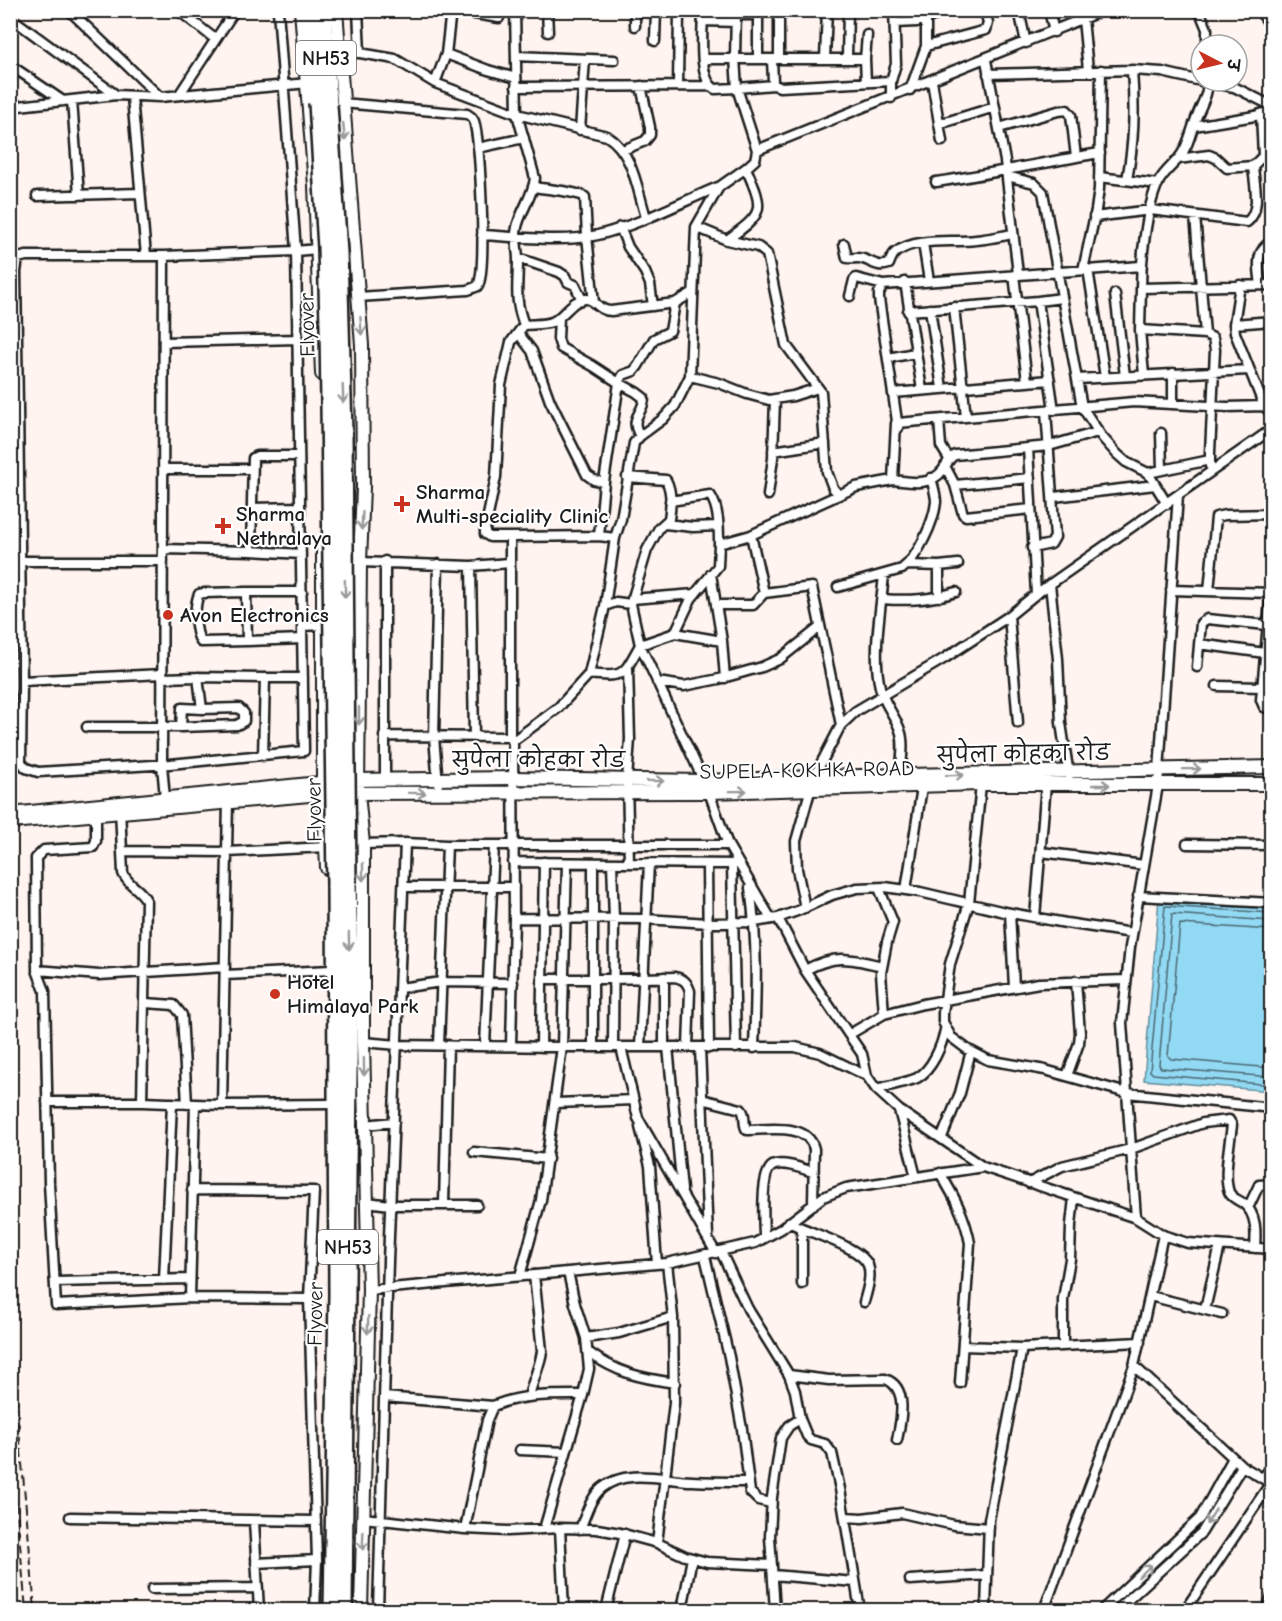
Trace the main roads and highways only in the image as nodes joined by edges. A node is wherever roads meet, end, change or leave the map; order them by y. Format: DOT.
graph roads {
  1 [pos="309,10"];
  2 [pos="323,10"];
  3 [pos="329,104"];
  4 [pos="332,1611"];
  5 [pos="344,1611"];
  1 -- 3 [label="highway, Flyover / NH53"];
  2 -- 3 [label="highway, Flyover / NH53"];
  3 -- 4 [label="highway, Flyover / NH53, bridge"];
  3 -- 5 [label="highway, Flyover / NH53, one-way, bridge"];
}
